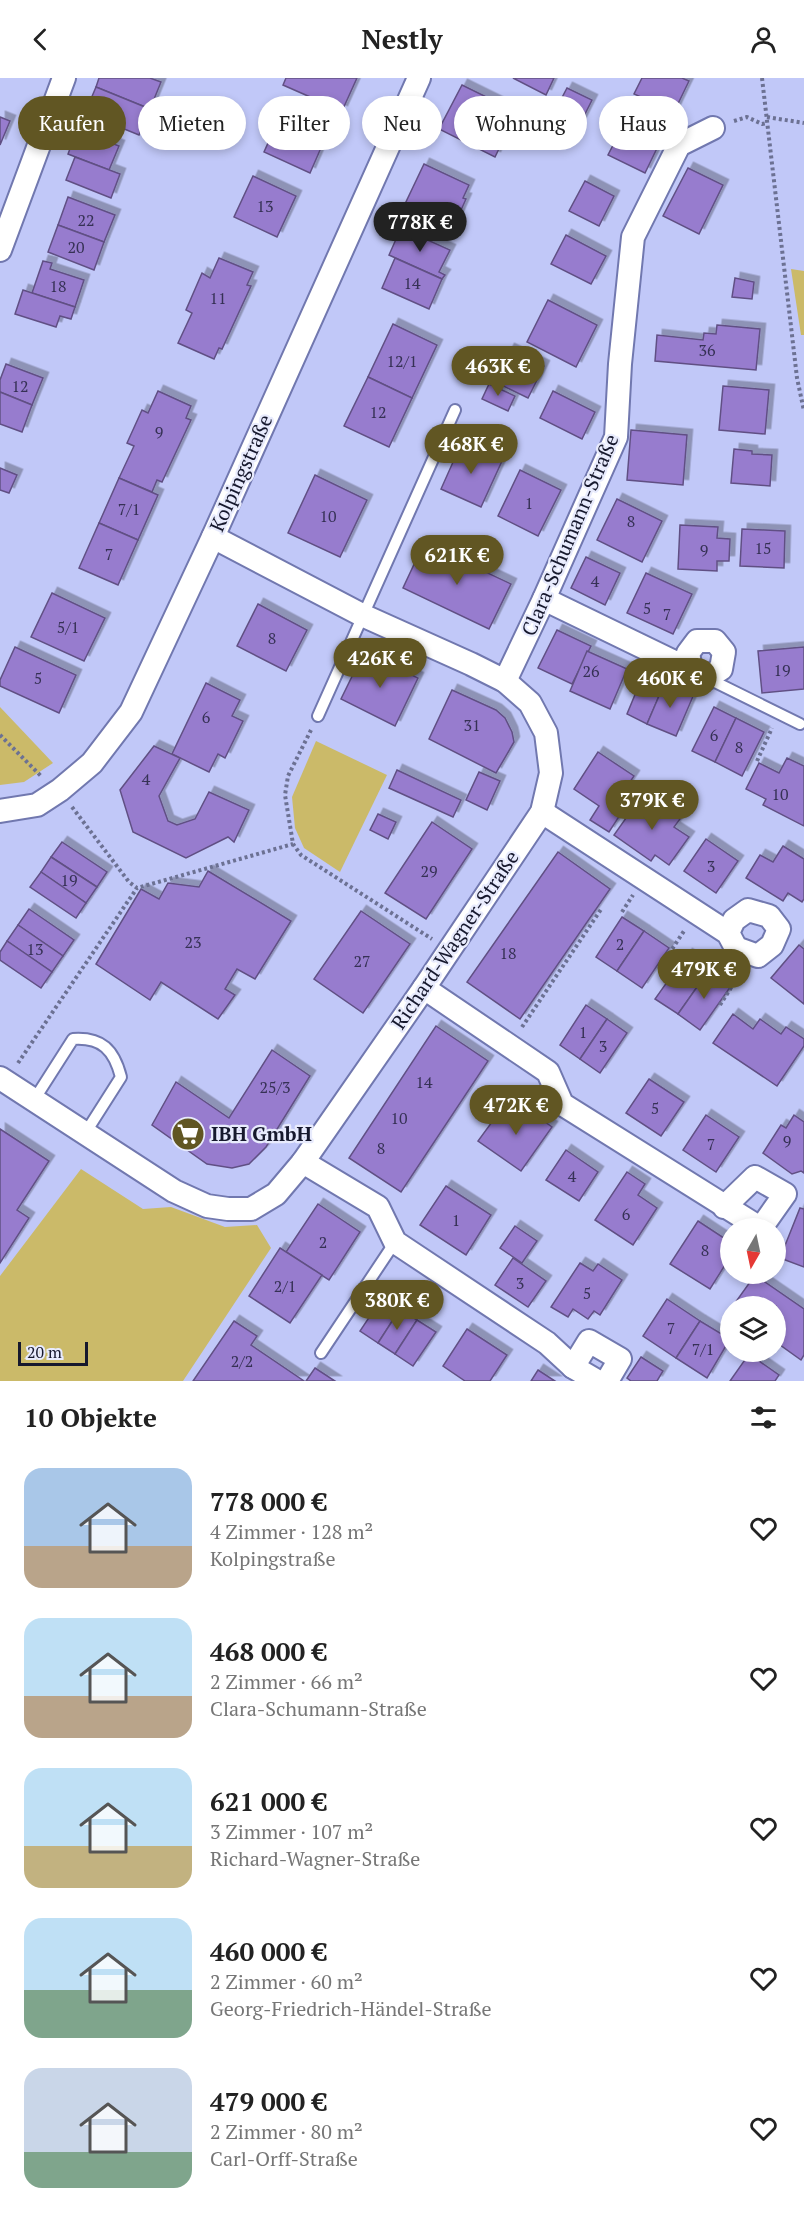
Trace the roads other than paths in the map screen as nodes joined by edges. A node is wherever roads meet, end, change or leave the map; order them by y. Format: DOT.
graph roads {
  1 [pos="64,78"];
  2 [pos="419,78"];
  3 [pos="713,128"];
  4 [pos="8,201"];
  5 [pos="0,250"];
  6 [pos="455,410"];
  7 [pos="213,537"];
  8 [pos="544,599"];
  9 [pos="362,615"];
  10 [pos="699,673"];
  11 [pos="505,681"];
  12 [pos="318,716"];
  13 [pos="800,724"];
  14 [pos="0,811"];
  15 [pos="542,812"];
  16 [pos="728,933"];
  17 [pos="424,988"];
  18 [pos="3,1080"];
  19 [pos="34,1100"];
  20 [pos="86,1132"];
  21 [pos="303,1162"];
  22 [pos="724,1207"];
  23 [pos="743,1218"];
  24 [pos="767,1218"];
  25 [pos="395,1242"];
  26 [pos="321,1353"];
  27 [pos="573,1367"];
  28 [pos="597,1381"];
  29 [pos="607,1381"];
  1 -- 4 [label="street"];
  2 -- 7 [label="street, Kolpingstraße"];
  3 -- 8 [label="street, Clara-Schumann-Straße"];
  4 -- 5 [label="street"];
  6 -- 9 [label="lane"];
  7 -- 9 [label="street, Richard-Wagner-Straße"];
  7 -- 14 [label="street, Kolpingstraße"];
  8 -- 10 [label="street"];
  8 -- 11 [label="street, Clara-Schumann-Straße"];
  9 -- 11 [label="street, Richard-Wagner-Straße"];
  9 -- 12 [label="lane"];
  10 -- 13 [label="lane"];
  11 -- 15 [label="street, Richard-Wagner-Straße"];
  15 -- 16 [label="street"];
  15 -- 17 [label="street, Richard-Wagner-Straße"];
  16 -- 16 [label="street"];
  17 -- 21 [label="street, Richard-Wagner-Straße"];
  17 -- 22 [label="street"];
  18 -- 19 [label="street, Richard-Wagner-Straße"];
  19 -- 20 [label="street, Richard-Wagner-Straße"];
  19 -- 20 [label="lane"];
  20 -- 21 [label="street, Richard-Wagner-Straße"];
  21 -- 25 [label="street"];
  22 -- 23 [label="street"];
  22 -- 24 [label="street"];
  25 -- 26 [label="lane"];
  25 -- 27 [label="street"];
  27 -- 28 [label="street"];
  27 -- 29 [label="street"];
}
